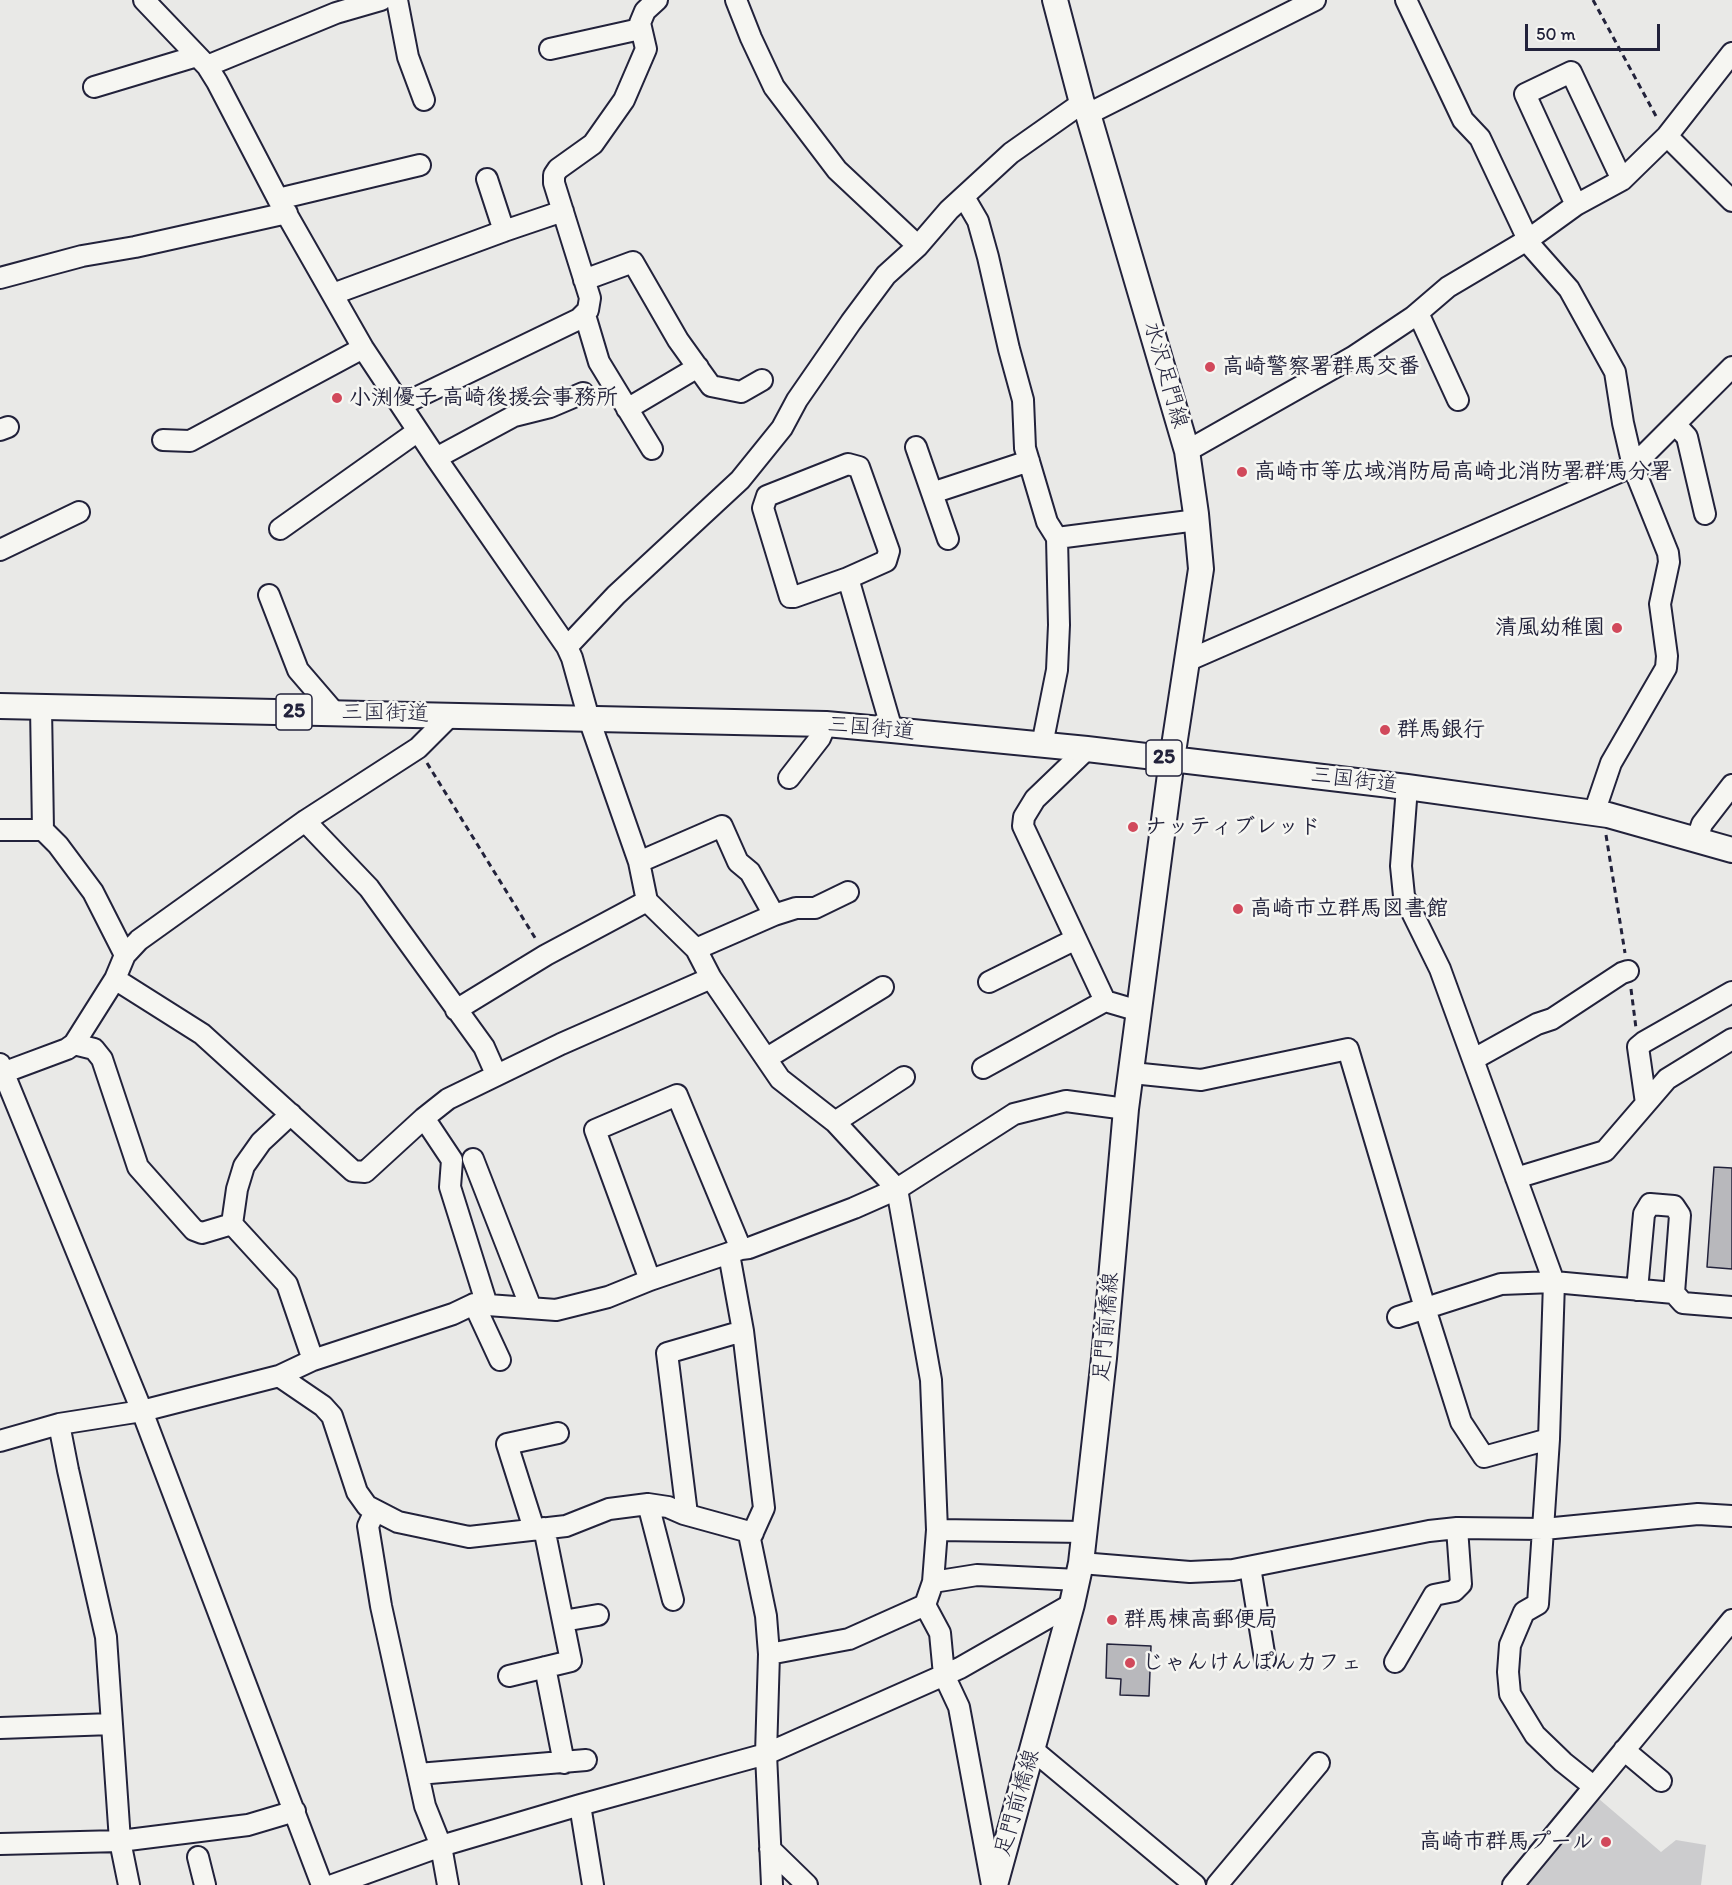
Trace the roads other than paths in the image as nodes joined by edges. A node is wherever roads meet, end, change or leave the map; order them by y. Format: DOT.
graph roads {
  1 [pos="144,0"];
  2 [pos="397,0"];
  3 [pos="657,0"];
  4 [pos="736,0"];
  5 [pos="1056,0"];
  6 [pos="1315,0"];
  7 [pos="1406,0"];
  8 [pos="373,1"];
  9 [pos="640,29"];
  10 [pos="550,49"];
  11 [pos="1732,52"];
  12 [pos="202,61"];
  13 [pos="94,87"];
  14 [pos="424,100"];
  15 [pos="1085,109"];
  16 [pos="1667,136"];
  17 [pos="420,165"];
  18 [pos="487,179"];
  19 [pos="1622,180"];
  20 [pos="964,197"];
  21 [pos="1732,201"];
  22 [pos="1576,205"];
  23 [pos="282,206"];
  24 [pos="563,211"];
  25 [pos="504,231"];
  26 [pos="1528,239"];
  27 [pos="918,246"];
  28 [pos="0,278"];
  29 [pos="584,280"];
  30 [pos="333,294"];
  31 [pos="1418,313"];
  32 [pos="585,315"];
  33 [pos="363,348"];
  34 [pos="698,367"];
  35 [pos="1732,367"];
  36 [pos="762,380"];
  37 [pos="583,393"];
  38 [pos="1458,400"];
  39 [pos="401,405"];
  40 [pos="627,409"];
  41 [pos="1675,424"];
  42 [pos="418,431"];
  43 [pos="163,440"];
  44 [pos="916,447"];
  45 [pos="652,449"];
  46 [pos="1187,451"];
  47 [pos="436,458"];
  48 [pos="1029,461"];
  49 [pos="1633,466"];
  50 [pos="932,493"];
  51 [pos="79,512"];
  52 [pos="1705,514"];
  53 [pos="1197,520"];
  54 [pos="280,529"];
  55 [pos="1057,538"];
  56 [pos="948,539"];
  57 [pos="0,550"];
  58 [pos="848,578"];
  59 [pos="269,595"];
  60 [pos="567,647"];
  61 [pos="1189,660"];
  62 [pos="0,706"];
  63 [pos="41,706"];
  64 [pos="335,713"];
  65 [pos="450,716"];
  66 [pos="589,719"];
  67 [pos="826,724"];
  68 [pos="892,730"];
  69 [pos="1042,745"];
  70 [pos="1087,749"];
  71 [pos="1172,759"];
  72 [pos="789,777"];
  73 [pos="1732,785"];
  74 [pos="1407,787"];
  75 [pos="306,821"];
  76 [pos="1599,821"];
  77 [pos="0,830"];
  78 [pos="43,830"];
  79 [pos="1697,839"];
  80 [pos="1732,850"];
  81 [pos="639,862"];
  82 [pos="848,892"];
  83 [pos="647,901"];
  84 [pos="774,915"];
  85 [pos="1076,939"];
  86 [pos="696,949"];
  87 [pos="125,955"];
  88 [pos="1628,971"];
  89 [pos="711,978"];
  90 [pos="115,979"];
  91 [pos="989,982"];
  92 [pos="883,987"];
  93 [pos="1732,992"];
  94 [pos="1105,1001"];
  95 [pos="456,1010"];
  96 [pos="1139,1011"];
  97 [pos="1732,1039"];
  98 [pos="74,1044"];
  99 [pos="767,1058"];
  100 [pos="1474,1059"];
  101 [pos="983,1068"];
  102 [pos="1,1070"];
  103 [pos="1132,1073"];
  104 [pos="496,1074"];
  105 [pos="904,1077"];
  106 [pos="1646,1103"];
  107 [pos="1126,1109"];
  108 [pos="291,1114"];
  109 [pos="424,1118"];
  110 [pos="835,1122"];
  111 [pos="473,1159"];
  112 [pos="1516,1178"];
  113 [pos="897,1189"];
  114 [pos="232,1224"];
  115 [pos="735,1252"];
  116 [pos="650,1280"];
  117 [pos="1554,1282"];
  118 [pos="1637,1290"];
  119 [pos="1674,1293"];
  120 [pos="480,1304"];
  121 [pos="1732,1306"];
  122 [pos="531,1308"];
  123 [pos="1425,1308"];
  124 [pos="1398,1317"];
  125 [pos="743,1331"];
  126 [pos="314,1360"];
  127 [pos="500,1360"];
  128 [pos="279,1376"];
  129 [pos="142,1411"];
  130 [pos="59,1424"];
  131 [pos="558,1433"];
  132 [pos="1550,1439"];
  133 [pos="0,1441"];
  134 [pos="648,1503"];
  135 [pos="375,1511"];
  136 [pos="687,1514"];
  137 [pos="1732,1516"];
  138 [pos="1457,1528"];
  139 [pos="539,1529"];
  140 [pos="1545,1529"];
  141 [pos="937,1530"];
  142 [pos="1085,1532"];
  143 [pos="753,1533"];
  144 [pos="1250,1567"];
  145 [pos="1079,1572"];
  146 [pos="933,1582"];
  147 [pos="673,1600"];
  148 [pos="1072,1604"];
  149 [pos="925,1605"];
  150 [pos="598,1615"];
  151 [pos="1732,1620"];
  152 [pos="562,1621"];
  153 [pos="769,1654"];
  154 [pos="1265,1659"];
  155 [pos="1395,1662"];
  156 [pos="545,1667"];
  157 [pos="944,1675"];
  158 [pos="509,1676"];
  159 [pos="112,1724"];
  160 [pos="0,1728"];
  161 [pos="1033,1750"];
  162 [pos="1623,1750"];
  163 [pos="766,1754"];
  164 [pos="586,1760"];
  165 [pos="564,1763"];
  166 [pos="1319,1763"];
  167 [pos="418,1774"];
  168 [pos="1661,1781"];
  169 [pos="1593,1786"];
  170 [pos="580,1805"];
  171 [pos="296,1811"];
  172 [pos="120,1841"];
  173 [pos="0,1844"];
  174 [pos="441,1846"];
  175 [pos="770,1849"];
  176 [pos="198,1857"];
  177 [pos="129,1885"];
  178 [pos="205,1885"];
  179 [pos="322,1885"];
  180 [pos="333,1885"];
  181 [pos="448,1885"];
  182 [pos="593,1885"];
  183 [pos="772,1885"];
  184 [pos="807,1885"];
  185 [pos="993,1885"];
  186 [pos="1196,1885"];
  187 [pos="1217,1885"];
  188 [pos="1513,1885"];
  1 -- 12 [label="street"];
  2 -- 14 [label="street"];
  3 -- 9 [label="street"];
  4 -- 27 [label="street"];
  5 -- 15 [label="main road, 水沢足門線"];
  6 -- 15 [label="street"];
  7 -- 26 [label="street"];
  8 -- 12 [label="street"];
  9 -- 10 [label="street"];
  9 -- 24 [label="street"];
  11 -- 16 [label="street"];
  12 -- 13 [label="street"];
  12 -- 23 [label="street"];
  15 -- 20 [label="street"];
  15 -- 46 [label="main road, 水沢足門線"];
  16 -- 19 [label="street"];
  16 -- 21 [label="street"];
  17 -- 23 [label="street"];
  18 -- 25 [label="street"];
  19 -- 22 [label="street"];
  19 -- 22 [label="street"];
  20 -- 27 [label="street"];
  20 -- 48 [label="street"];
  22 -- 26 [label="street"];
  23 -- 28 [label="street"];
  23 -- 30 [label="street"];
  24 -- 25 [label="street"];
  24 -- 29 [label="street"];
  25 -- 30 [label="street"];
  26 -- 31 [label="street"];
  26 -- 49 [label="street"];
  27 -- 60 [label="street"];
  29 -- 32 [label="street"];
  29 -- 34 [label="street"];
  30 -- 33 [label="street"];
  31 -- 38 [label="street"];
  31 -- 46 [label="street"];
  32 -- 39 [label="street"];
  32 -- 40 [label="street"];
  33 -- 39 [label="street"];
  33 -- 43 [label="street"];
  34 -- 36 [label="street"];
  34 -- 40 [label="street"];
  35 -- 41 [label="street"];
  37 -- 47 [label="street"];
  39 -- 42 [label="street"];
  40 -- 45 [label="street"];
  41 -- 49 [label="street"];
  41 -- 52 [label="street"];
  42 -- 47 [label="street"];
  42 -- 54 [label="street"];
  44 -- 50 [label="street"];
  46 -- 53 [label="main road, 水沢足門線"];
  47 -- 60 [label="street"];
  48 -- 50 [label="street"];
  48 -- 55 [label="street"];
  49 -- 61 [label="street"];
  49 -- 76 [label="street"];
  50 -- 56 [label="street"];
  51 -- 57 [label="street"];
  53 -- 55 [label="street"];
  53 -- 61 [label="main road, 水沢足門線"];
  55 -- 69 [label="street"];
  58 -- 58 [label="street"];
  58 -- 68 [label="street"];
  59 -- 64 [label="street"];
  60 -- 66 [label="street"];
  61 -- 71 [label="main road, 水沢足門線"];
  62 -- 63 [label="main road, 三国街道 / 25"];
  63 -- 64 [label="main road, 三国街道 / 25"];
  63 -- 78 [label="street"];
  64 -- 65 [label="main road, 三国街道 / 25"];
  65 -- 66 [label="main road, 三国街道 / 25"];
  65 -- 75 [label="street"];
  66 -- 67 [label="main road, 三国街道 / 25"];
  66 -- 81 [label="street"];
  67 -- 68 [label="main road, 三国街道 / 25"];
  67 -- 72 [label="street"];
  68 -- 69 [label="main road, 三国街道 / 25"];
  69 -- 70 [label="main road, 三国街道 / 25"];
  70 -- 71 [label="main road, 三国街道 / 25"];
  70 -- 85 [label="street"];
  71 -- 74 [label="main road, 三国街道 / 25"];
  71 -- 96 [label="main road, 足門前橋線"];
  73 -- 79 [label="street"];
  74 -- 76 [label="main road, 三国街道 / 25"];
  74 -- 100 [label="street"];
  75 -- 87 [label="street"];
  75 -- 95 [label="street"];
  76 -- 79 [label="main road, 三国街道 / 25"];
  77 -- 78 [label="street"];
  78 -- 87 [label="street"];
  79 -- 80 [label="main road, 三国街道 / 25"];
  81 -- 83 [label="street"];
  81 -- 84 [label="street"];
  82 -- 84 [label="street"];
  83 -- 86 [label="street"];
  83 -- 95 [label="street"];
  84 -- 86 [label="street"];
  85 -- 91 [label="street"];
  85 -- 94 [label="street"];
  86 -- 89 [label="street"];
  87 -- 90 [label="street"];
  88 -- 100 [label="street"];
  89 -- 99 [label="street"];
  89 -- 104 [label="street"];
  90 -- 98 [label="street"];
  90 -- 108 [label="street"];
  92 -- 99 [label="street"];
  93 -- 106 [label="street"];
  94 -- 96 [label="street"];
  94 -- 101 [label="street"];
  95 -- 104 [label="street"];
  96 -- 103 [label="main road, 足門前橋線"];
  97 -- 106 [label="street"];
  98 -- 102 [label="street"];
  98 -- 114 [label="street"];
  99 -- 110 [label="street"];
  100 -- 112 [label="street"];
  102 -- 129 [label="street"];
  103 -- 107 [label="main road, 足門前橋線"];
  103 -- 123 [label="street"];
  104 -- 109 [label="street"];
  105 -- 110 [label="street"];
  106 -- 112 [label="street"];
  107 -- 113 [label="street"];
  107 -- 142 [label="main road, 足門前橋線"];
  108 -- 109 [label="street"];
  108 -- 114 [label="street"];
  109 -- 120 [label="street"];
  110 -- 113 [label="street"];
  111 -- 122 [label="street"];
  112 -- 117 [label="street"];
  113 -- 115 [label="street"];
  113 -- 141 [label="street"];
  114 -- 126 [label="street"];
  115 -- 116 [label="street"];
  115 -- 116 [label="street"];
  115 -- 125 [label="street"];
  116 -- 122 [label="street"];
  117 -- 118 [label="street"];
  117 -- 123 [label="street"];
  117 -- 132 [label="street"];
  118 -- 119 [label="street"];
  118 -- 119 [label="street"];
  119 -- 121 [label="street"];
  120 -- 122 [label="street"];
  120 -- 126 [label="street"];
  120 -- 127 [label="street"];
  123 -- 124 [label="street"];
  123 -- 132 [label="street"];
  125 -- 136 [label="street"];
  125 -- 143 [label="street"];
  126 -- 128 [label="street"];
  128 -- 129 [label="street"];
  128 -- 135 [label="street"];
  129 -- 130 [label="street"];
  129 -- 171 [label="street"];
  130 -- 133 [label="street"];
  130 -- 159 [label="street"];
  131 -- 139 [label="street"];
  132 -- 140 [label="street"];
  134 -- 136 [label="street"];
  134 -- 139 [label="street"];
  134 -- 147 [label="street"];
  135 -- 139 [label="street"];
  135 -- 167 [label="street"];
  136 -- 143 [label="street"];
  137 -- 140 [label="street"];
  138 -- 140 [label="street"];
  138 -- 144 [label="street"];
  138 -- 155 [label="street"];
  139 -- 152 [label="street"];
  140 -- 169 [label="street"];
  141 -- 142 [label="street"];
  141 -- 146 [label="street"];
  142 -- 145 [label="main road, 足門前橋線"];
  143 -- 153 [label="street"];
  144 -- 145 [label="street"];
  144 -- 154 [label="street"];
  145 -- 146 [label="street"];
  145 -- 148 [label="main road, 足門前橋線"];
  146 -- 149 [label="street"];
  148 -- 157 [label="street"];
  148 -- 161 [label="main road, 足門前橋線"];
  149 -- 153 [label="street"];
  149 -- 157 [label="street"];
  150 -- 152 [label="street"];
  151 -- 162 [label="street"];
  152 -- 156 [label="street"];
  153 -- 163 [label="street"];
  156 -- 158 [label="street"];
  156 -- 165 [label="street"];
  157 -- 163 [label="street"];
  157 -- 185 [label="street"];
  159 -- 160 [label="street"];
  159 -- 172 [label="street"];
  161 -- 185 [label="main road, 足門前橋線"];
  161 -- 186 [label="street"];
  162 -- 168 [label="street"];
  162 -- 169 [label="street"];
  163 -- 170 [label="street"];
  163 -- 175 [label="street"];
  164 -- 165 [label="street"];
  165 -- 167 [label="street"];
  166 -- 187 [label="street"];
  167 -- 174 [label="street"];
  169 -- 188 [label="street"];
  170 -- 174 [label="street"];
  170 -- 182 [label="street"];
  171 -- 172 [label="street"];
  171 -- 179 [label="street"];
  172 -- 173 [label="street"];
  172 -- 177 [label="street"];
  174 -- 180 [label="street"];
  174 -- 181 [label="street"];
  175 -- 183 [label="street"];
  175 -- 184 [label="street"];
  176 -- 178 [label="street"];
}
